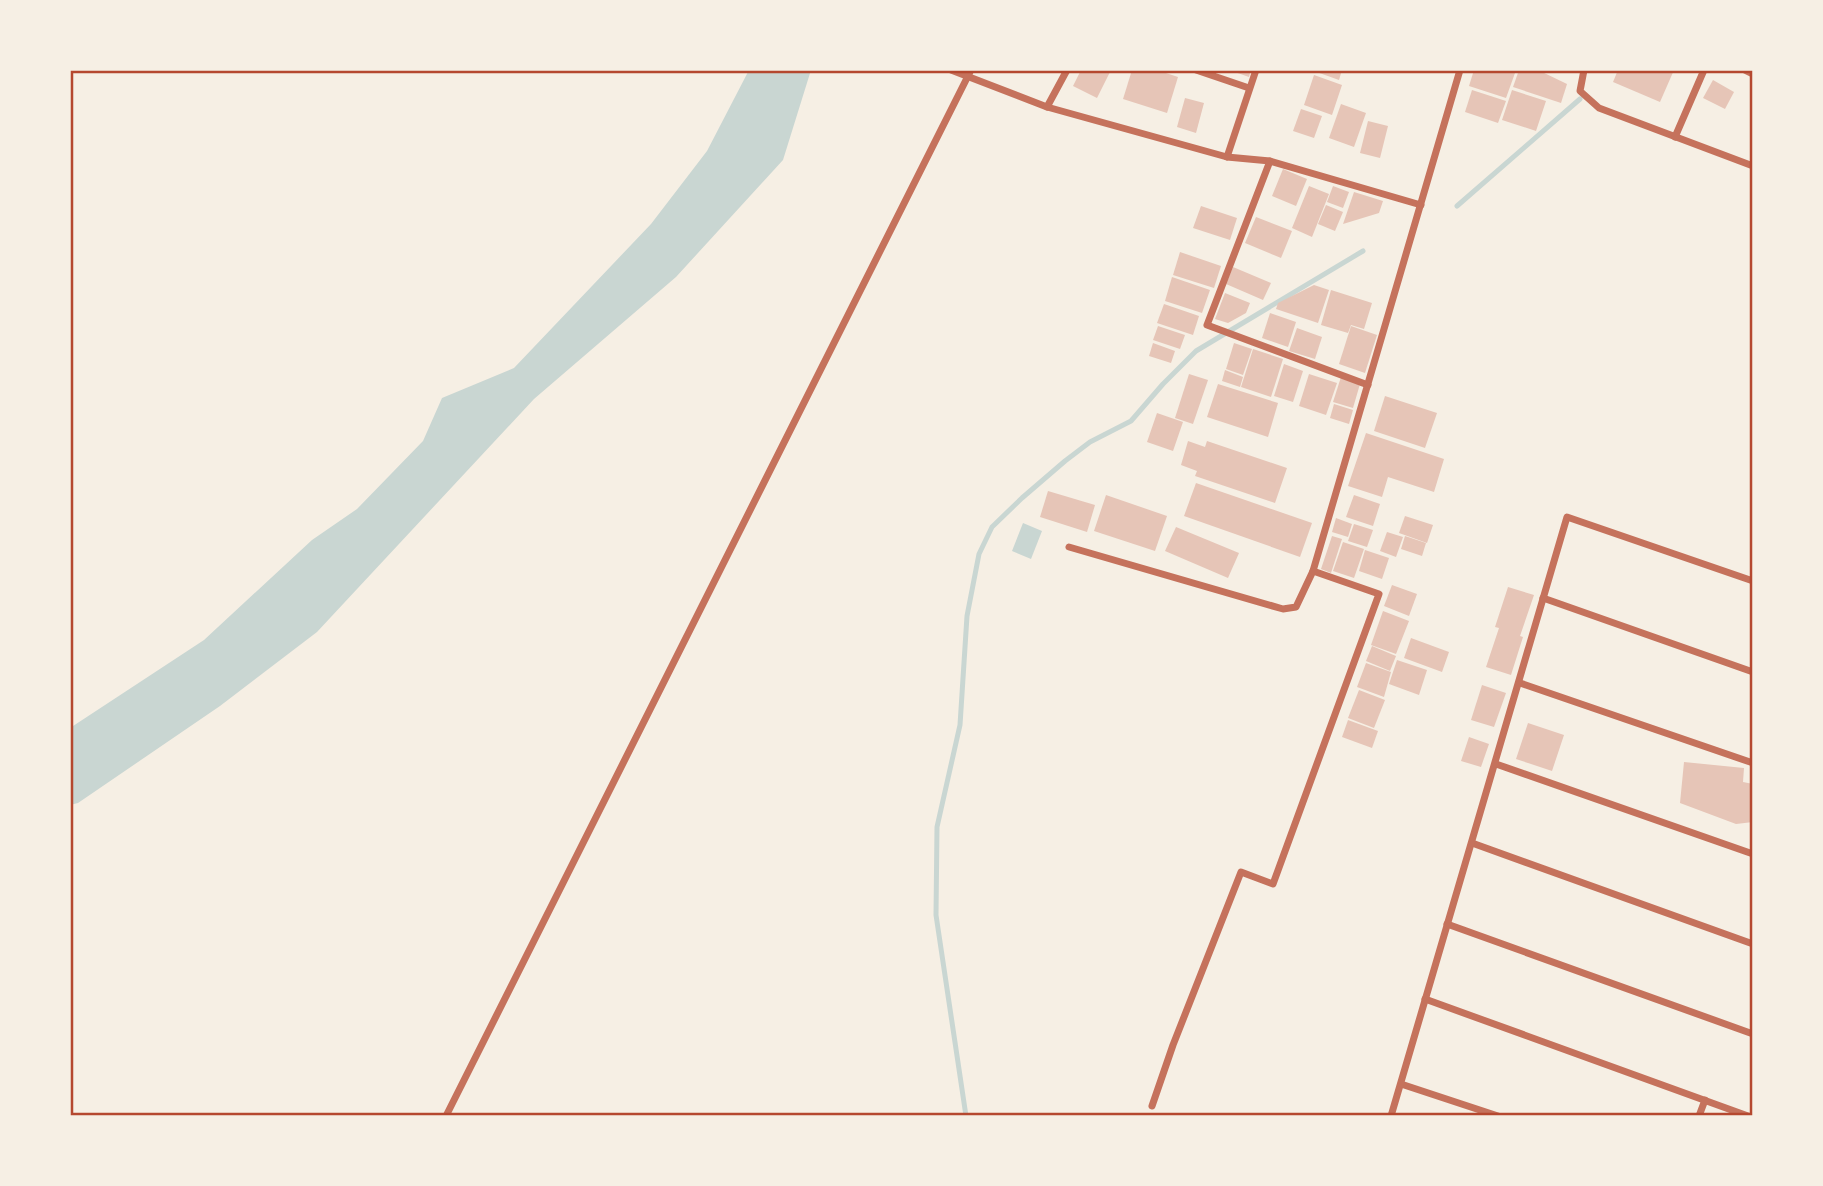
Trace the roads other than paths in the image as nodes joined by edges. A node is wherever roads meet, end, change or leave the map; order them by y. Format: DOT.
graph roads {
  1 [pos="951,70"];
  2 [pos="1067,70"];
  3 [pos="1196,70"];
  4 [pos="1256,70"];
  5 [pos="1460,70"];
  6 [pos="1584,70"];
  7 [pos="1703,70"];
  8 [pos="1745,70"];
  9 [pos="969,74"];
  10 [pos="1753,74"];
  11 [pos="1250,88"];
  12 [pos="1047,107"];
  13 [pos="1675,137"];
  14 [pos="1227,157"];
  15 [pos="1270,161"];
  16 [pos="1753,166"];
  17 [pos="1422,205"];
  18 [pos="1368,385"];
  19 [pos="1069,547"];
  20 [pos="1313,571"];
  21 [pos="1753,581"];
  22 [pos="1543,598"];
  23 [pos="1753,672"];
  24 [pos="1520,683"];
  25 [pos="1753,763"];
  26 [pos="1496,764"];
  27 [pos="1472,843"];
  28 [pos="1753,853"];
  29 [pos="1447,924"];
  30 [pos="1753,944"];
  31 [pos="1425,999"];
  32 [pos="1753,1034"];
  33 [pos="1401,1084"];
  34 [pos="1705,1100"];
  35 [pos="1152,1106"];
  36 [pos="446,1116"];
  37 [pos="1391,1116"];
  38 [pos="1498,1116"];
  39 [pos="1699,1116"];
  40 [pos="1748,1116"];
  1 -- 9 [label="street"];
  2 -- 12 [label="street"];
  3 -- 11 [label="street"];
  4 -- 11 [label="street"];
  5 -- 17 [label="street"];
  6 -- 13 [label="street"];
  7 -- 13 [label="street"];
  8 -- 10 [label="street"];
  9 -- 12 [label="street"];
  9 -- 36 [label="street"];
  11 -- 14 [label="street"];
  12 -- 14 [label="street"];
  13 -- 16 [label="street"];
  14 -- 15 [label="street"];
  15 -- 17 [label="street"];
  15 -- 18 [label="street"];
  17 -- 18 [label="street"];
  18 -- 20 [label="street"];
  19 -- 20 [label="street"];
  20 -- 35 [label="street"];
  21 -- 22 [label="street"];
  22 -- 23 [label="street"];
  22 -- 24 [label="street"];
  24 -- 25 [label="street"];
  24 -- 26 [label="street"];
  26 -- 27 [label="street"];
  26 -- 28 [label="street"];
  27 -- 29 [label="street"];
  27 -- 30 [label="street"];
  29 -- 31 [label="street"];
  29 -- 32 [label="street"];
  31 -- 33 [label="street"];
  31 -- 34 [label="street"];
  33 -- 37 [label="street"];
  33 -- 38 [label="street"];
  34 -- 39 [label="street"];
  34 -- 40 [label="street"];
}
